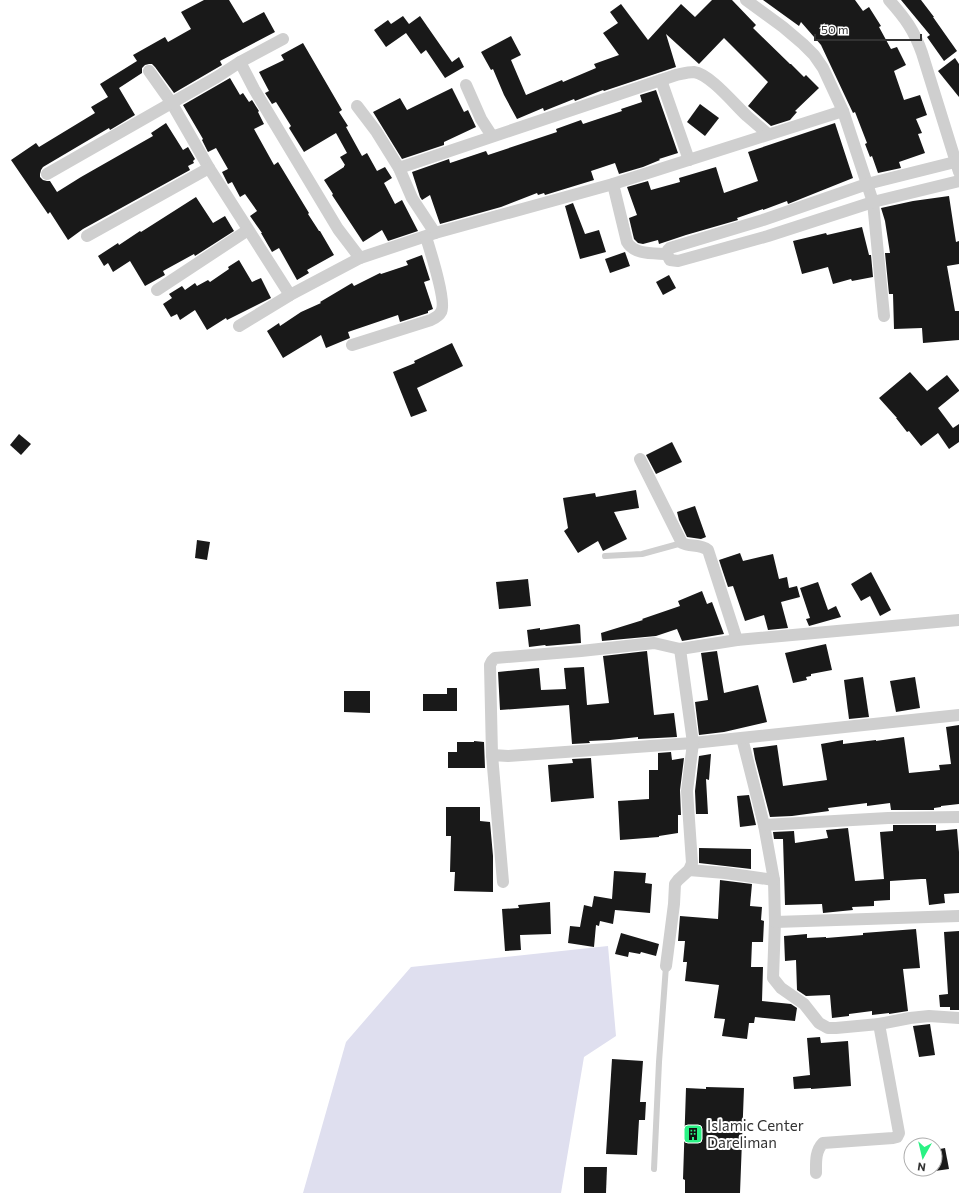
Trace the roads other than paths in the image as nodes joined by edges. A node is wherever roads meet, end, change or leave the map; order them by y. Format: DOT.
graph roads {
  1 [pos="746,0"];
  2 [pos="889,0"];
  3 [pos="283,39"];
  4 [pos="240,62"];
  5 [pos="149,72"];
  6 [pos="661,80"];
  7 [pos="466,84"];
  8 [pos="171,102"];
  9 [pos="357,106"];
  10 [pos="843,111"];
  11 [pos="768,134"];
  12 [pos="492,136"];
  13 [pos="689,160"];
  14 [pos="958,165"];
  15 [pos="209,168"];
  16 [pos="399,168"];
  17 [pos="46,174"];
  18 [pos="959,181"];
  19 [pos="613,184"];
  20 [pos="867,184"];
  21 [pos="873,202"];
  22 [pos="763,220"];
  23 [pos="248,230"];
  24 [pos="430,235"];
  25 [pos="87,236"];
  26 [pos="768,236"];
  27 [pos="667,254"];
  28 [pos="360,258"];
  29 [pos="157,290"];
  30 [pos="290,295"];
  31 [pos="884,316"];
  32 [pos="239,326"];
  33 [pos="352,345"];
  34 [pos="640,459"];
  35 [pos="682,542"];
  36 [pos="605,556"];
  37 [pos="959,620"];
  38 [pos="737,640"];
  39 [pos="680,649"];
  40 [pos="959,715"];
  41 [pos="742,738"];
  42 [pos="693,743"];
  43 [pos="492,755"];
  44 [pos="959,817"];
  45 [pos="764,826"];
  46 [pos="689,870"];
  47 [pos="774,880"];
  48 [pos="503,882"];
  49 [pos="959,916"];
  50 [pos="775,922"];
  51 [pos="666,966"];
  52 [pos="959,1018"];
  53 [pos="879,1024"];
  54 [pos="654,1169"];
  55 [pos="816,1173"];
  1 -- 10 [label="street"];
  2 -- 14 [label="street"];
  3 -- 4 [label="street"];
  4 -- 8 [label="street"];
  4 -- 28 [label="street"];
  5 -- 8 [label="street"];
  6 -- 11 [label="street"];
  6 -- 12 [label="street"];
  6 -- 13 [label="street"];
  7 -- 12 [label="street"];
  8 -- 15 [label="street"];
  8 -- 17 [label="street"];
  9 -- 16 [label="street"];
  10 -- 11 [label="street"];
  10 -- 20 [label="street"];
  11 -- 13 [label="street"];
  12 -- 16 [label="street"];
  13 -- 19 [label="street"];
  14 -- 20 [label="street"];
  15 -- 23 [label="street"];
  15 -- 25 [label="street"];
  16 -- 24 [label="street"];
  18 -- 21 [label="street"];
  19 -- 24 [label="street"];
  19 -- 27 [label="street"];
  20 -- 21 [label="street"];
  20 -- 22 [label="street"];
  21 -- 26 [label="street"];
  21 -- 31 [label="street"];
  22 -- 26 [label="street"];
  22 -- 27 [label="street"];
  23 -- 29 [label="street"];
  23 -- 30 [label="street"];
  24 -- 28 [label="street"];
  24 -- 33 [label="street"];
  26 -- 27 [label="street"];
  28 -- 30 [label="street"];
  30 -- 32 [label="street"];
  34 -- 35 [label="street"];
  35 -- 36 [label="lane"];
  35 -- 38 [label="street"];
  37 -- 38 [label="street"];
  38 -- 39 [label="street"];
  39 -- 42 [label="street"];
  39 -- 43 [label="street"];
  40 -- 41 [label="street"];
  41 -- 42 [label="street"];
  41 -- 45 [label="street"];
  42 -- 43 [label="street"];
  42 -- 46 [label="street"];
  43 -- 48 [label="street"];
  44 -- 45 [label="street"];
  45 -- 47 [label="street"];
  46 -- 47 [label="street"];
  46 -- 51 [label="street"];
  47 -- 50 [label="street"];
  49 -- 50 [label="street"];
  50 -- 53 [label="street"];
  51 -- 54 [label="lane"];
  52 -- 53 [label="street"];
  53 -- 55 [label="street"];
}
